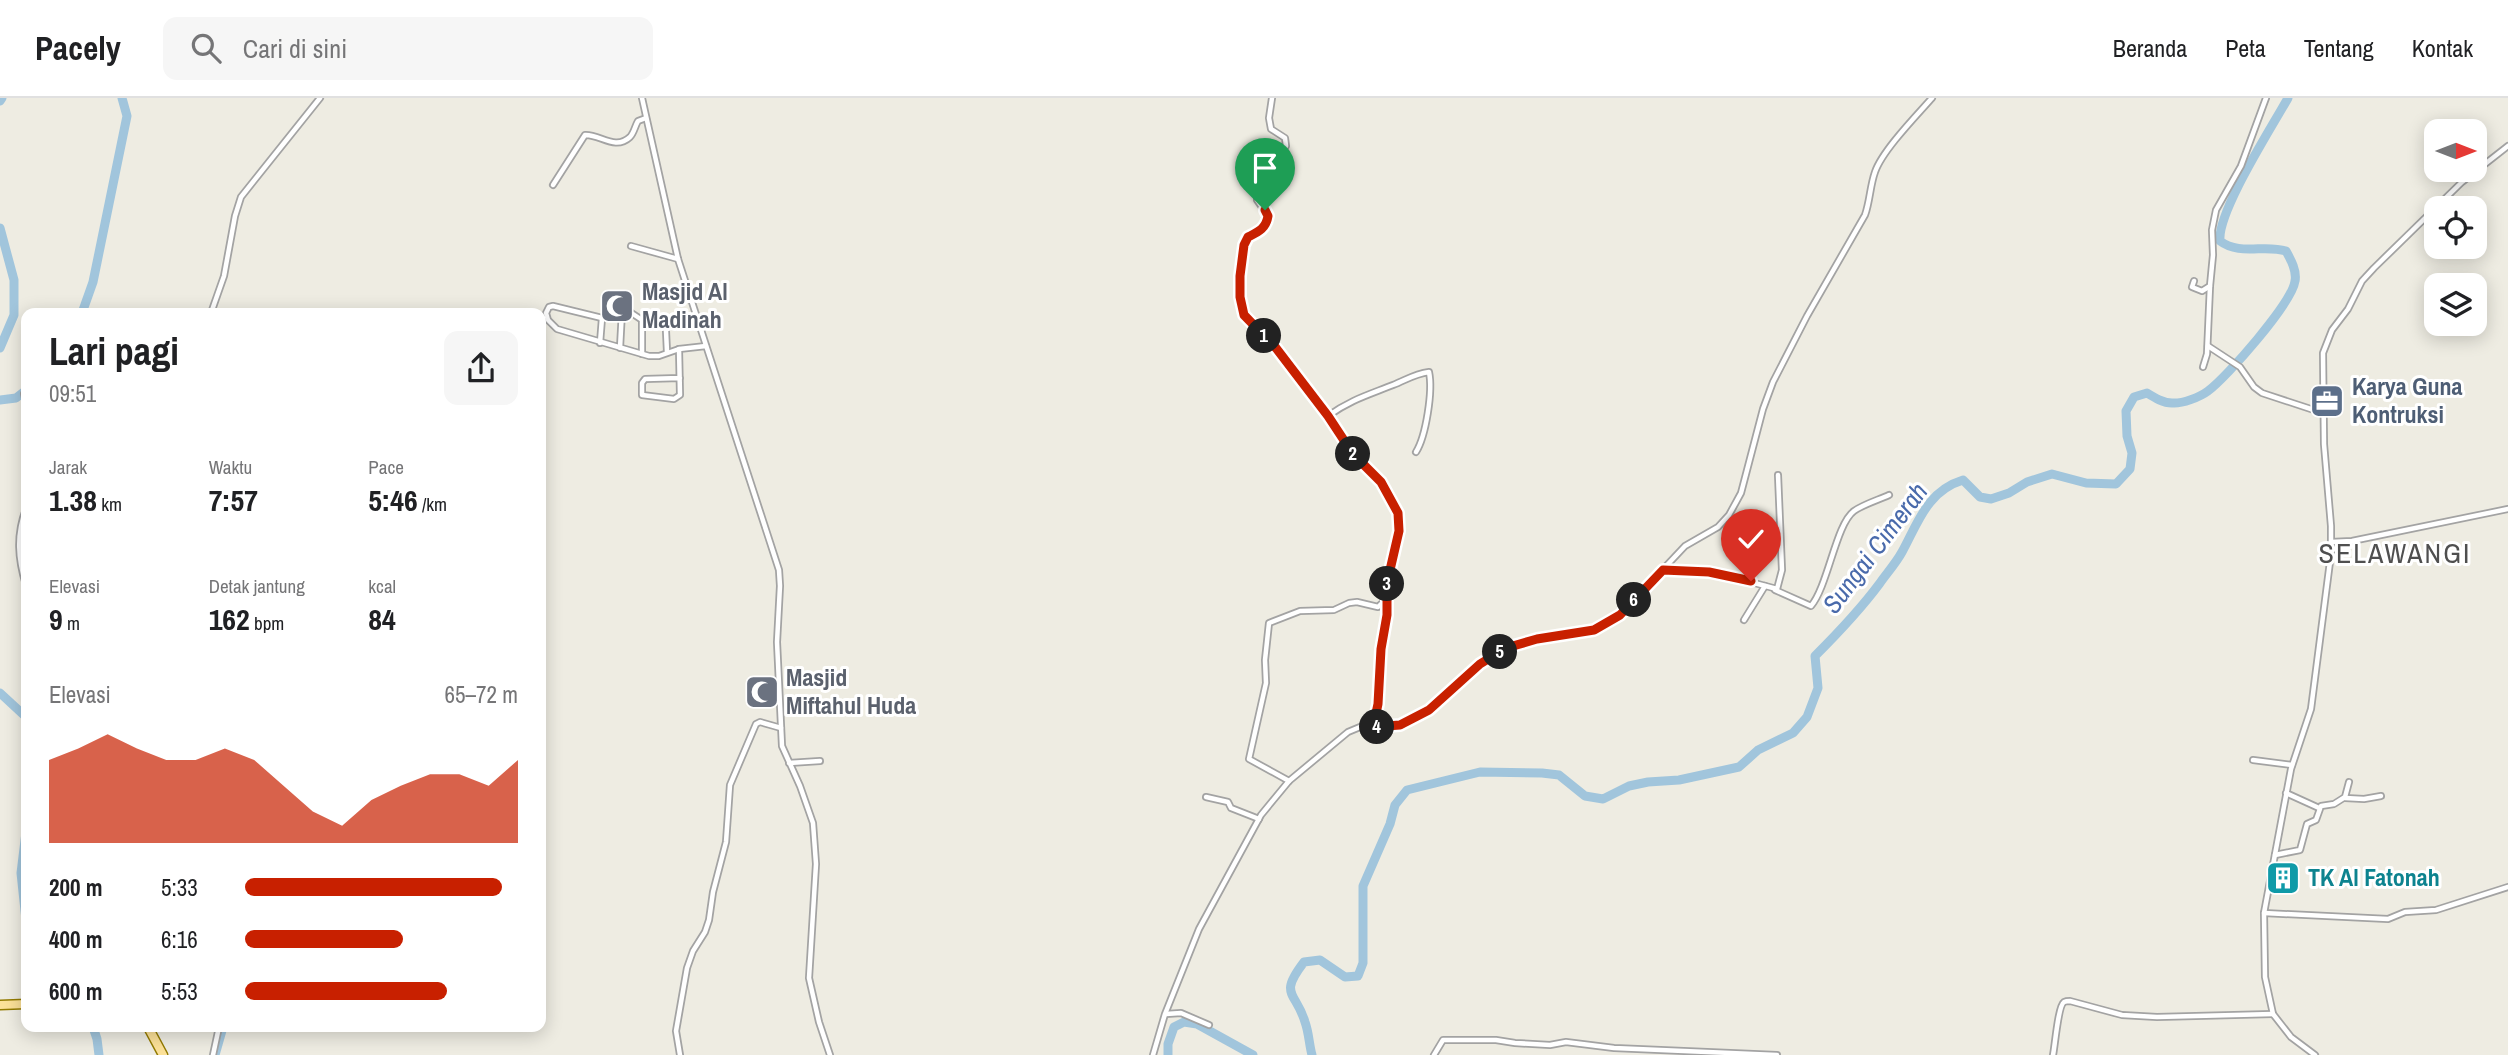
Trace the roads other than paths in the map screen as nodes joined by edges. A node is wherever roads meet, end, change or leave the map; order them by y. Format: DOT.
graph roads {
  1 [pos="320,98"];
  2 [pos="642,98"];
  3 [pos="1272,98"];
  4 [pos="1932,98"];
  5 [pos="2266,98"];
  6 [pos="646,118"];
  7 [pos="2508,146"];
  8 [pos="553,186"];
  9 [pos="631,246"];
  10 [pos="678,259"];
  11 [pos="2194,281"];
  12 [pos="2210,286"];
  13 [pos="213,308"];
  14 [pos="622,311"];
  15 [pos="602,318"];
  16 [pos="666,331"];
  17 [pos="600,343"];
  18 [pos="2208,345"];
  19 [pos="706,346"];
  20 [pos="620,348"];
  21 [pos="679,349"];
  22 [pos="667,352"];
  23 [pos="642,354"];
  24 [pos="2203,367"];
  25 [pos="680,378"];
  26 [pos="2323,413"];
  27 [pos="1328,416"];
  28 [pos="1416,452"];
  29 [pos="1778,475"];
  30 [pos="1889,495"];
  31 [pos="2508,509"];
  32 [pos="21,529"];
  33 [pos="2331,542"];
  34 [pos="21,563"];
  35 [pos="1663,570"];
  36 [pos="1765,586"];
  37 [pos="1774,589"];
  38 [pos="1387,603"];
  39 [pos="1744,620"];
  40 [pos="1373,727"];
  41 [pos="781,728"];
  42 [pos="2253,760"];
  43 [pos="820,761"];
  44 [pos="789,762"];
  45 [pos="2292,765"];
  46 [pos="1289,781"];
  47 [pos="2349,782"];
  48 [pos="2286,793"];
  49 [pos="2381,796"];
  50 [pos="1206,797"];
  51 [pos="2344,798"];
  52 [pos="2319,808"];
  53 [pos="1259,819"];
  54 [pos="2275,855"];
  55 [pos="2508,887"];
  56 [pos="2264,913"];
  57 [pos="0,1004"];
  58 [pos="21,1004"];
  59 [pos="1165,1014"];
  60 [pos="2273,1014"];
  61 [pos="1209,1025"];
  62 [pos="151,1032"];
  63 [pos="218,1032"];
  64 [pos="163,1055"];
  65 [pos="213,1055"];
  66 [pos="680,1055"];
  67 [pos="830,1055"];
  68 [pos="1153,1055"];
  69 [pos="1434,1055"];
  70 [pos="1777,1055"];
  71 [pos="2053,1055"];
  72 [pos="2315,1055"];
  1 -- 13 [label="street"];
  2 -- 6 [label="street"];
  3 -- 27 [label="street"];
  4 -- 35 [label="street"];
  5 -- 12 [label="street"];
  6 -- 8 [label="street"];
  6 -- 10 [label="street"];
  7 -- 26 [label="street"];
  9 -- 10 [label="street"];
  10 -- 19 [label="street"];
  11 -- 12 [label="street"];
  12 -- 18 [label="street"];
  14 -- 15 [label="street"];
  14 -- 20 [label="street"];
  14 -- 23 [label="street"];
  15 -- 17 [label="street"];
  15 -- 17 [label="street"];
  16 -- 22 [label="street"];
  17 -- 20 [label="street"];
  18 -- 24 [label="street"];
  18 -- 26 [label="street"];
  19 -- 21 [label="street"];
  19 -- 41 [label="street"];
  20 -- 23 [label="street"];
  21 -- 22 [label="street"];
  21 -- 25 [label="street"];
  22 -- 23 [label="street"];
  25 -- 25 [label="street"];
  26 -- 33 [label="street"];
  27 -- 28 [label="street"];
  27 -- 38 [label="street"];
  29 -- 37 [label="street"];
  30 -- 37 [label="street"];
  31 -- 33 [label="street"];
  32 -- 34 [label="street"];
  33 -- 45 [label="street"];
  35 -- 36 [label="street"];
  35 -- 40 [label="street"];
  36 -- 37 [label="street"];
  36 -- 39 [label="street"];
  38 -- 40 [label="street"];
  38 -- 46 [label="street"];
  40 -- 46 [label="street"];
  41 -- 44 [label="street"];
  41 -- 66 [label="street"];
  42 -- 45 [label="street"];
  43 -- 44 [label="street"];
  44 -- 67 [label="street"];
  45 -- 48 [label="street"];
  46 -- 53 [label="street"];
  47 -- 51 [label="street"];
  48 -- 52 [label="street"];
  48 -- 54 [label="street"];
  49 -- 51 [label="street"];
  50 -- 53 [label="street"];
  51 -- 52 [label="street"];
  52 -- 54 [label="street"];
  53 -- 59 [label="street"];
  54 -- 56 [label="street"];
  55 -- 56 [label="street"];
  56 -- 60 [label="street"];
  57 -- 58 [label="main road"];
  59 -- 61 [label="street"];
  59 -- 68 [label="street"];
  60 -- 71 [label="street"];
  60 -- 72 [label="street"];
  62 -- 64 [label="main road"];
  63 -- 65 [label="street"];
  69 -- 70 [label="street"];
}
